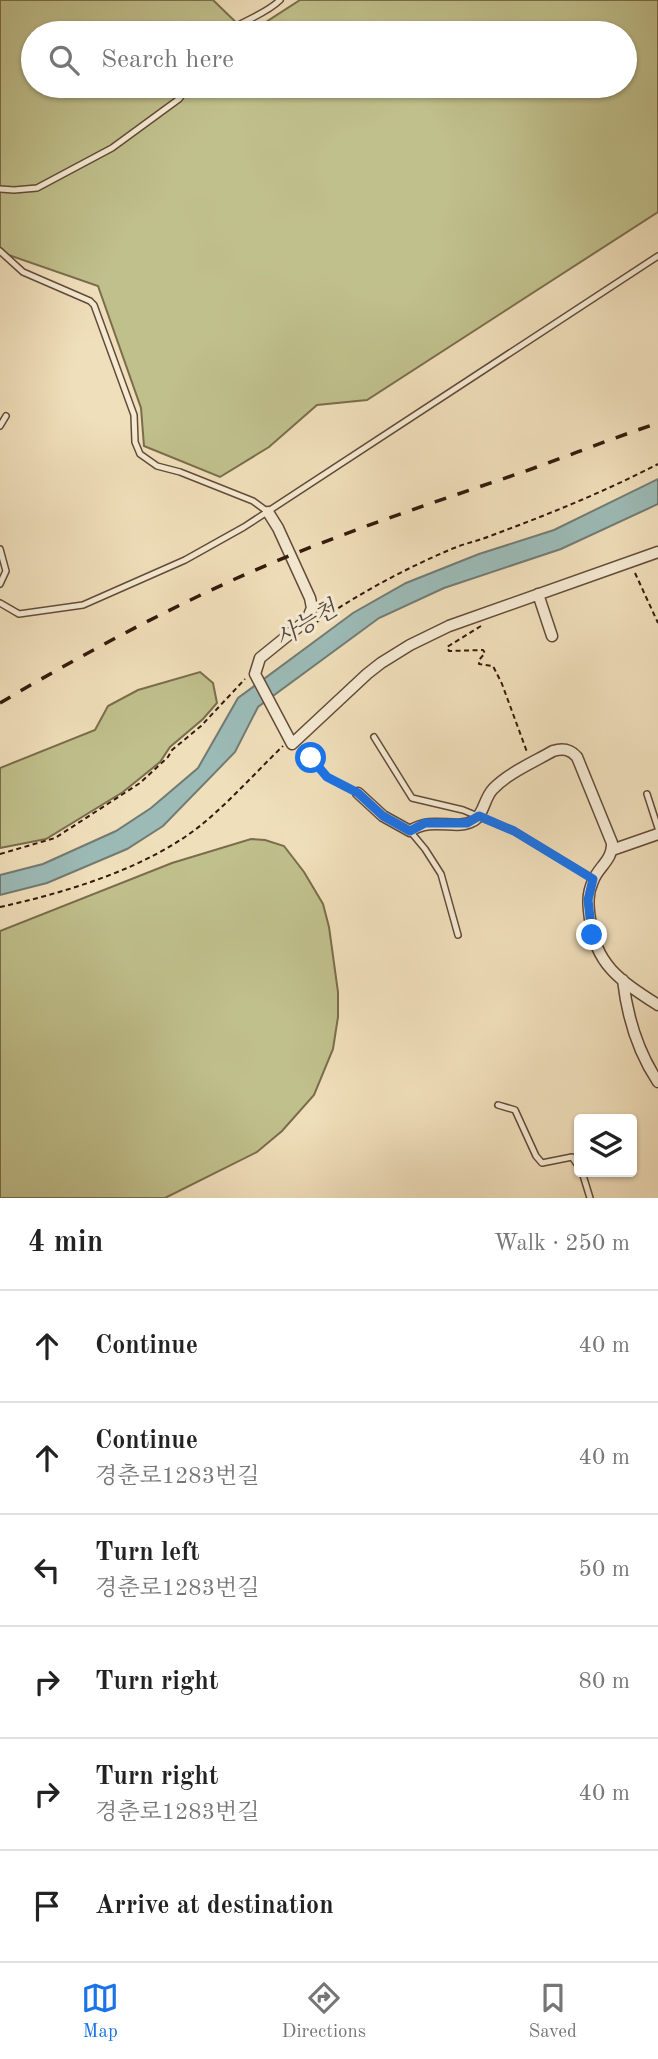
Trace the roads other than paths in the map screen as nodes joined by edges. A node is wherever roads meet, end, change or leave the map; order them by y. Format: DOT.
graph roads {
  1 [pos="280,0"];
  2 [pos="243,21"];
  3 [pos="180,98"];
  4 [pos="0,189"];
  5 [pos="0,251"];
  6 [pos="658,256"];
  7 [pos="6,416"];
  8 [pos="0,426"];
  9 [pos="268,512"];
  10 [pos="0,549"];
  11 [pos="658,552"];
  12 [pos="0,584"];
  13 [pos="538,594"];
  14 [pos="0,603"];
  15 [pos="552,636"];
  16 [pos="374,737"];
  17 [pos="358,793"];
  18 [pos="647,794"];
  19 [pos="479,816"];
  20 [pos="658,828"];
  21 [pos="410,831"];
  22 [pos="658,834"];
  23 [pos="612,850"];
  24 [pos="593,879"];
  25 [pos="457,935"];
  26 [pos="623,980"];
  27 [pos="658,1005"];
  28 [pos="658,1082"];
  29 [pos="498,1105"];
  30 [pos="574,1160"];
  31 [pos="584,1177"];
  32 [pos="590,1198"];
  1 -- 2 [label="lane"];
  3 -- 4 [label="lane"];
  5 -- 9 [label="lane"];
  6 -- 9 [label="lane"];
  7 -- 8 [label="lane"];
  9 -- 13 [label="street"];
  9 -- 14 [label="lane"];
  10 -- 12 [label="lane"];
  11 -- 13 [label="street"];
  13 -- 15 [label="street"];
  16 -- 19 [label="lane"];
  17 -- 21 [label="street"];
  18 -- 20 [label="lane"];
  19 -- 21 [label="street"];
  19 -- 23 [label="street"];
  19 -- 24 [label="lane"];
  21 -- 25 [label="lane"];
  22 -- 23 [label="street"];
  23 -- 24 [label="street"];
  24 -- 26 [label="street"];
  26 -- 27 [label="street"];
  26 -- 28 [label="street"];
  29 -- 30 [label="lane"];
  31 -- 32 [label="lane"];
}
